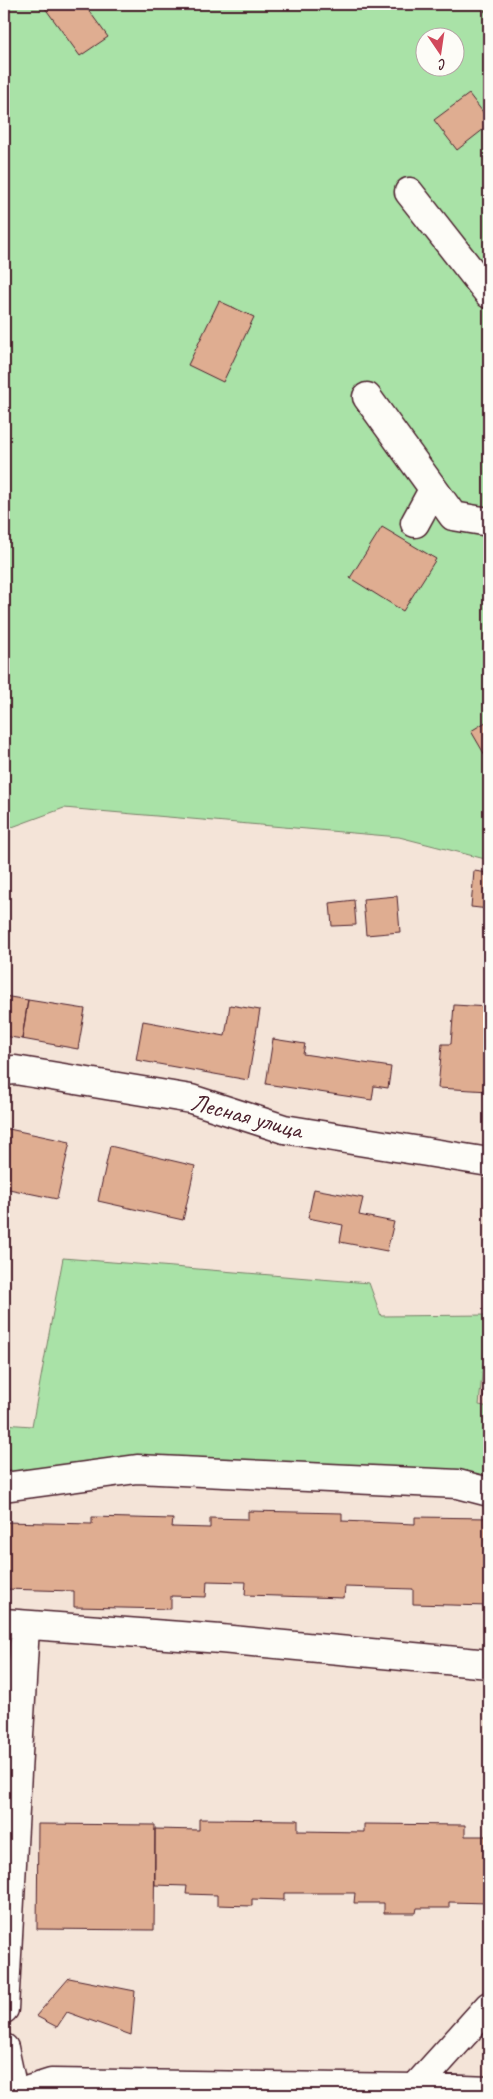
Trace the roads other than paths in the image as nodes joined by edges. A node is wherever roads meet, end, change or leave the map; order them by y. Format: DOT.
graph roads {
  1 [pos="409,192"];
  2 [pos="489,294"];
  3 [pos="367,397"];
  4 [pos="433,490"];
  5 [pos="489,522"];
  6 [pos="415,523"];
  7 [pos="4,1071"];
  8 [pos="489,1162"];
  9 [pos="4,1487"];
  10 [pos="489,1492"];
  11 [pos="14,1625"];
  12 [pos="489,1664"];
  13 [pos="489,2006"];
  14 [pos="4,2009"];
  15 [pos="4,2048"];
  16 [pos="415,2088"];
  17 [pos="489,2091"];
  18 [pos="14,2095"];
  1 -- 2 [label="street"];
  3 -- 4 [label="street"];
  4 -- 5 [label="street"];
  4 -- 6 [label="street"];
  7 -- 8 [label="street, Лесная улица"];
  9 -- 10 [label="street"];
  11 -- 12 [label="street"];
  11 -- 14 [label="street"];
  13 -- 16 [label="street"];
  15 -- 18 [label="street"];
  16 -- 17 [label="street"];
  16 -- 18 [label="street"];
}
